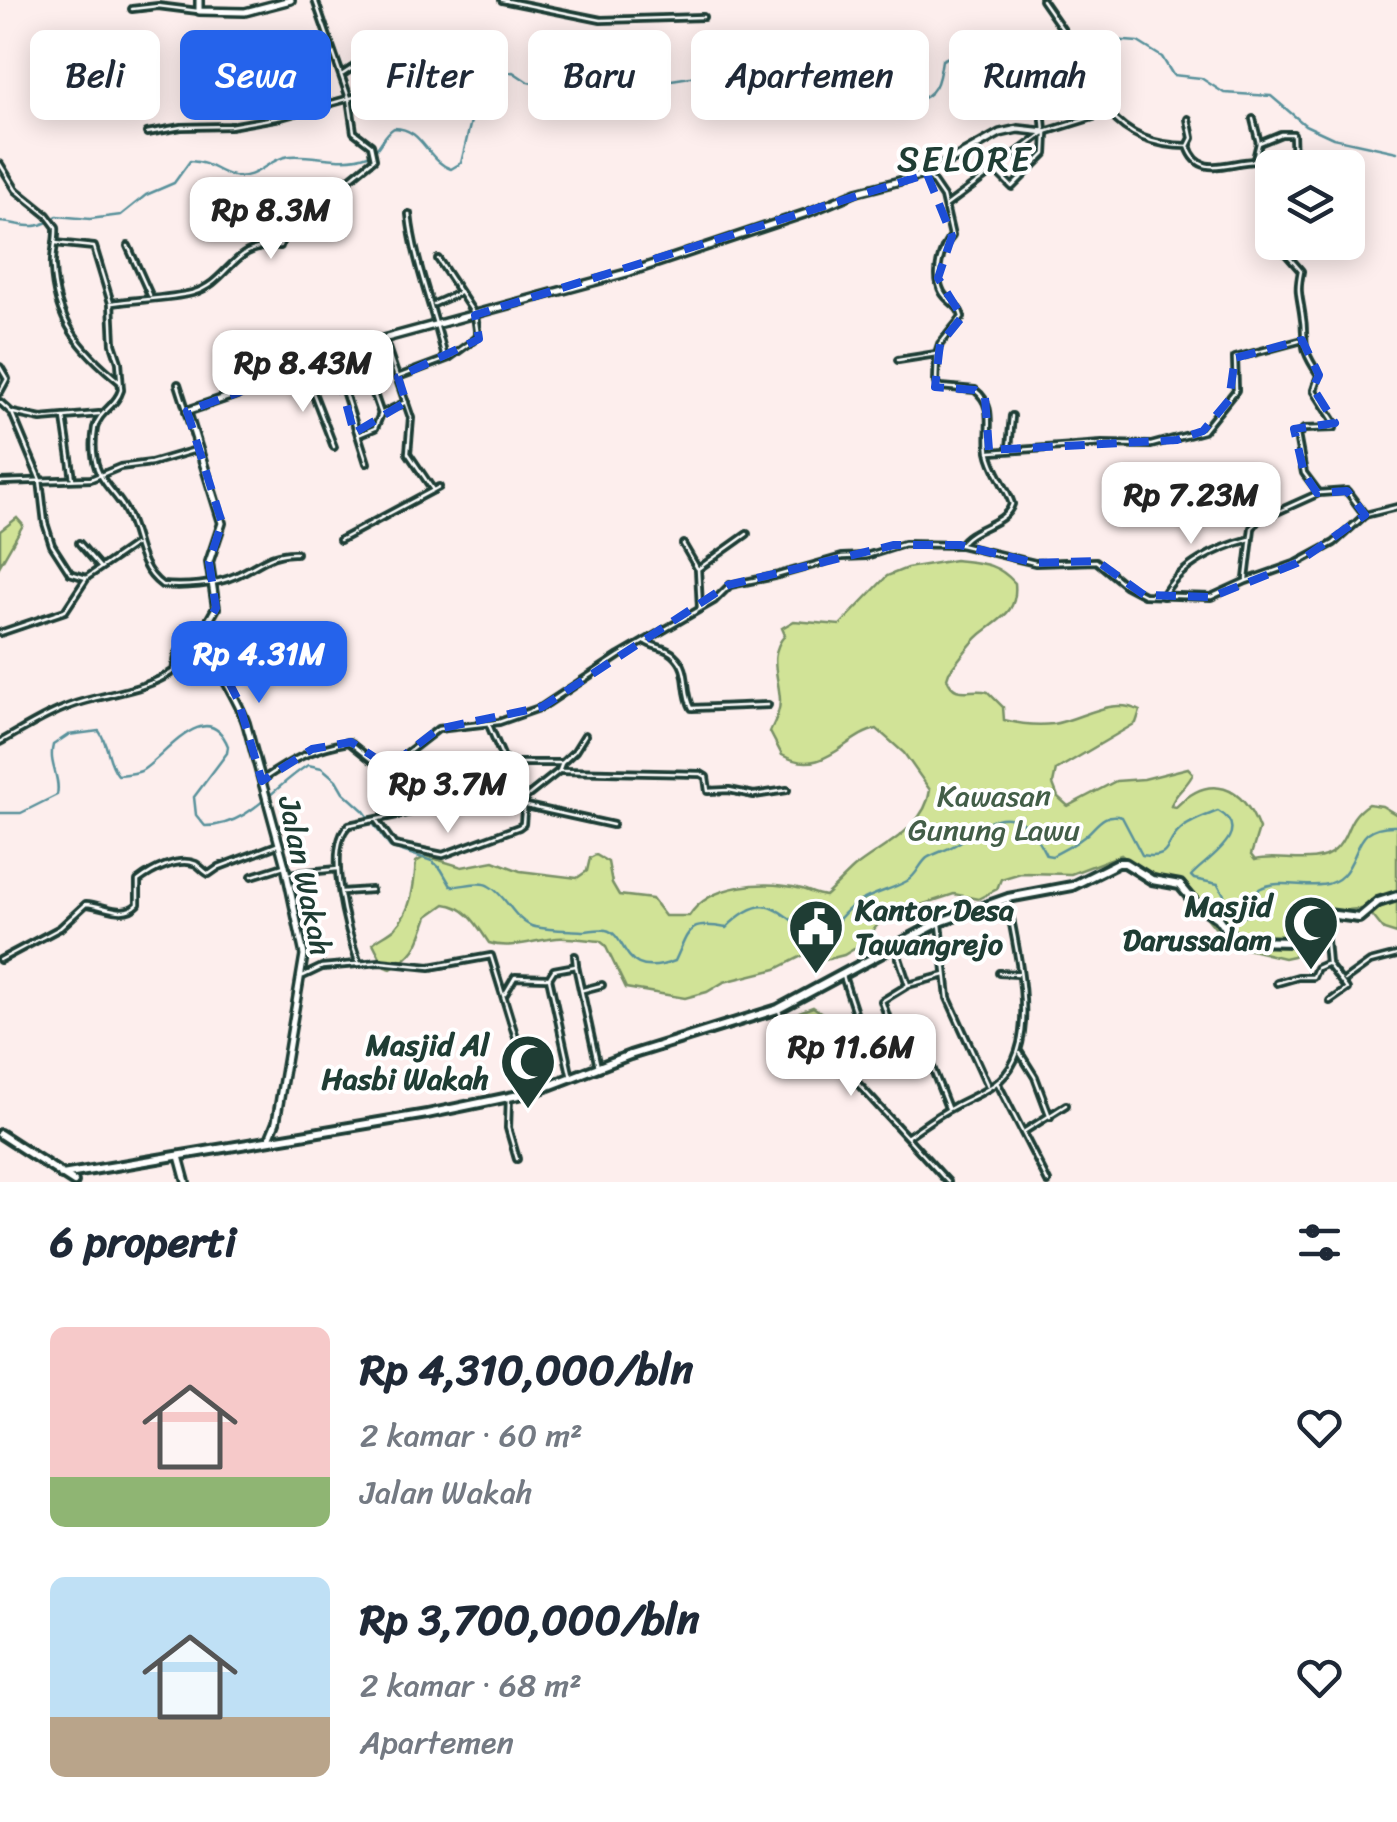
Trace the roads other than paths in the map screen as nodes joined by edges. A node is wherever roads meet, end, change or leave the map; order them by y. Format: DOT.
graph roads {
  1 [pos="199,0"];
  2 [pos="291,0"];
  3 [pos="315,0"];
  4 [pos="502,0"];
  5 [pos="1042,0"];
  6 [pos="132,9"];
  7 [pos="199,11"];
  8 [pos="703,17"];
  9 [pos="351,69"];
  10 [pos="342,75"];
  11 [pos="349,98"];
  12 [pos="1188,119"];
  13 [pos="1253,120"];
  14 [pos="1046,132"];
  15 [pos="147,134"];
  16 [pos="1259,142"];
  17 [pos="1188,146"];
  18 [pos="1294,150"];
  19 [pos="1254,160"];
  20 [pos="0,164"];
  21 [pos="996,170"];
  22 [pos="928,174"];
  23 [pos="946,206"];
  24 [pos="408,214"];
  25 [pos="55,243"];
  26 [pos="128,246"];
  27 [pos="438,259"];
  28 [pos="1291,260"];
  29 [pos="460,292"];
  30 [pos="150,297"];
  31 [pos="111,303"];
  32 [pos="432,304"];
  33 [pos="476,316"];
  34 [pos="437,324"];
  35 [pos="384,339"];
  36 [pos="1302,340"];
  37 [pos="281,344"];
  38 [pos="357,346"];
  39 [pos="937,354"];
  40 [pos="334,358"];
  41 [pos="445,359"];
  42 [pos="898,360"];
  43 [pos="0,367"];
  44 [pos="301,372"];
  45 [pos="398,378"];
  46 [pos="121,383"];
  47 [pos="178,384"];
  48 [pos="0,392"];
  49 [pos="0,402"];
  50 [pos="406,402"];
  51 [pos="187,411"];
  52 [pos="12,413"];
  53 [pos="100,414"];
  54 [pos="381,414"];
  55 [pos="1012,416"];
  56 [pos="64,417"];
  57 [pos="357,436"];
  58 [pos="334,446"];
  59 [pos="200,449"];
  60 [pos="1009,449"];
  61 [pos="989,452"];
  62 [pos="367,463"];
  63 [pos="100,475"];
  64 [pos="40,480"];
  65 [pos="73,480"];
  66 [pos="0,482"];
  67 [pos="439,487"];
  68 [pos="433,490"];
  69 [pos="1319,493"];
  70 [pos="1397,507"];
  71 [pos="1365,514"];
  72 [pos="746,534"];
  73 [pos="1251,538"];
  74 [pos="340,540"];
  75 [pos="79,542"];
  76 [pos="135,544"];
  77 [pos="684,544"];
  78 [pos="960,545"];
  79 [pos="296,553"];
  80 [pos="101,568"];
  81 [pos="698,570"];
  82 [pos="86,578"];
  83 [pos="1246,581"];
  84 [pos="212,582"];
  85 [pos="1163,596"];
  86 [pos="701,610"];
  87 [pos="203,631"];
  88 [pos="0,633"];
  89 [pos="644,641"];
  90 [pos="768,705"];
  91 [pos="488,724"];
  92 [pos="585,735"];
  93 [pos="0,742"];
  94 [pos="562,763"];
  95 [pos="560,771"];
  96 [pos="262,781"];
  97 [pos="787,790"];
  98 [pos="522,805"];
  99 [pos="374,819"];
  100 [pos="614,825"];
  101 [pos="280,844"];
  102 [pos="285,866"];
  103 [pos="340,868"];
  104 [pos="287,874"];
  105 [pos="252,876"];
  106 [pos="370,890"];
  107 [pos="341,892"];
  108 [pos="1397,896"];
  109 [pos="1008,898"];
  110 [pos="1323,914"];
  111 [pos="940,922"];
  112 [pos="896,948"];
  113 [pos="1397,955"];
  114 [pos="575,956"];
  115 [pos="0,960"];
  116 [pos="359,964"];
  117 [pos="1328,964"];
  118 [pos="576,966"];
  119 [pos="999,973"];
  120 [pos="1020,974"];
  121 [pos="947,975"];
  122 [pos="303,976"];
  123 [pos="843,976"];
  124 [pos="549,978"];
  125 [pos="1344,980"];
  126 [pos="1277,983"];
  127 [pos="602,985"];
  128 [pos="908,985"];
  129 [pos="582,990"];
  130 [pos="504,995"];
  131 [pos="1330,1001"];
  132 [pos="778,1010"];
  133 [pos="861,1031"];
  134 [pos="924,1047"];
  135 [pos="1019,1052"];
  136 [pos="598,1068"];
  137 [pos="851,1076"];
  138 [pos="572,1079"];
  139 [pos="998,1083"];
  140 [pos="989,1088"];
  141 [pos="532,1092"];
  142 [pos="509,1097"];
  143 [pos="1066,1105"];
  144 [pos="949,1109"];
  145 [pos="1050,1116"];
  146 [pos="1024,1131"];
  147 [pos="0,1134"];
  148 [pos="908,1136"];
  149 [pos="269,1139"];
  150 [pos="179,1154"];
  151 [pos="518,1160"];
  152 [pos="62,1175"];
  153 [pos="74,1182"];
  154 [pos="186,1182"];
  155 [pos="948,1182"];
  156 [pos="1048,1182"];
  1 -- 7 [label="street"];
  2 -- 7 [label="street"];
  3 -- 10 [label="street"];
  4 -- 8 [label="street"];
  5 -- 14 [label="street"];
  6 -- 7 [label="street"];
  9 -- 10 [label="street"];
  10 -- 11 [label="street"];
  11 -- 15 [label="street"];
  11 -- 30 [label="street"];
  12 -- 17 [label="street"];
  13 -- 16 [label="street"];
  14 -- 17 [label="street"];
  14 -- 21 [label="street"];
  14 -- 21 [label="street"];
  14 -- 22 [label="street"];
  16 -- 18 [label="street"];
  16 -- 19 [label="street"];
  17 -- 19 [label="street"];
  20 -- 25 [label="street"];
  21 -- 23 [label="street"];
  22 -- 23 [label="street"];
  22 -- 33 [label="street"];
  23 -- 39 [label="street"];
  24 -- 32 [label="street"];
  25 -- 31 [label="street"];
  25 -- 46 [label="street"];
  26 -- 30 [label="street"];
  27 -- 29 [label="street"];
  28 -- 36 [label="street"];
  29 -- 32 [label="street"];
  29 -- 33 [label="street"];
  30 -- 31 [label="street"];
  31 -- 46 [label="street"];
  32 -- 34 [label="street"];
  33 -- 34 [label="street"];
  33 -- 41 [label="street"];
  34 -- 35 [label="street"];
  34 -- 41 [label="street"];
  35 -- 38 [label="street"];
  35 -- 45 [label="street"];
  36 -- 60 [label="street"];
  36 -- 69 [label="street"];
  37 -- 44 [label="street"];
  38 -- 40 [label="street"];
  38 -- 54 [label="street"];
  39 -- 42 [label="street"];
  39 -- 61 [label="street"];
  40 -- 44 [label="street"];
  40 -- 57 [label="street"];
  41 -- 45 [label="street"];
  43 -- 48 [label="street"];
  44 -- 51 [label="street"];
  44 -- 58 [label="street"];
  45 -- 50 [label="street"];
  46 -- 53 [label="street"];
  47 -- 51 [label="street"];
  49 -- 52 [label="street"];
  50 -- 54 [label="street"];
  50 -- 68 [label="street"];
  51 -- 59 [label="street"];
  52 -- 56 [label="street"];
  52 -- 64 [label="street"];
  53 -- 56 [label="street"];
  53 -- 63 [label="street"];
  54 -- 57 [label="street"];
  55 -- 60 [label="street"];
  56 -- 65 [label="street"];
  57 -- 62 [label="street"];
  59 -- 63 [label="street"];
  59 -- 84 [label="street"];
  60 -- 61 [label="street"];
  61 -- 78 [label="street"];
  63 -- 65 [label="street"];
  63 -- 76 [label="street"];
  64 -- 65 [label="street"];
  64 -- 66 [label="street"];
  64 -- 82 [label="street"];
  67 -- 68 [label="street"];
  68 -- 74 [label="street"];
  69 -- 71 [label="street"];
  69 -- 73 [label="street"];
  70 -- 71 [label="street"];
  71 -- 83 [label="street"];
  72 -- 81 [label="street"];
  73 -- 83 [label="street"];
  73 -- 85 [label="street"];
  75 -- 80 [label="street"];
  76 -- 80 [label="street"];
  76 -- 84 [label="street"];
  77 -- 81 [label="street"];
  78 -- 85 [label="street"];
  78 -- 86 [label="street"];
  79 -- 84 [label="street"];
  80 -- 82 [label="street"];
  81 -- 86 [label="street"];
  82 -- 88 [label="street"];
  83 -- 85 [label="street"];
  84 -- 87 [label="street"];
  86 -- 89 [label="street"];
  87 -- 93 [label="street"];
  87 -- 96 [label="street, Jalan Wakah"];
  89 -- 90 [label="street"];
  89 -- 91 [label="street"];
  91 -- 94 [label="street"];
  91 -- 96 [label="street"];
  92 -- 94 [label="street"];
  94 -- 95 [label="street"];
  95 -- 97 [label="street"];
  95 -- 98 [label="street"];
  96 -- 101 [label="street, Jalan Wakah"];
  98 -- 99 [label="street"];
  98 -- 99 [label="street"];
  98 -- 100 [label="street"];
  99 -- 103 [label="street"];
  101 -- 102 [label="street, Jalan Wakah"];
  101 -- 115 [label="street"];
  102 -- 104 [label="street, Jalan Wakah"];
  102 -- 105 [label="street"];
  103 -- 104 [label="street"];
  103 -- 107 [label="street"];
  104 -- 122 [label="street, Jalan Wakah"];
  106 -- 107 [label="street"];
  107 -- 116 [label="street"];
  108 -- 110 [label="main road"];
  109 -- 110 [label="main road"];
  109 -- 111 [label="main road"];
  109 -- 120 [label="street"];
  110 -- 117 [label="street"];
  111 -- 112 [label="main road"];
  111 -- 121 [label="street"];
  112 -- 123 [label="main road"];
  112 -- 128 [label="street"];
  113 -- 125 [label="street"];
  114 -- 118 [label="street"];
  116 -- 122 [label="street"];
  116 -- 130 [label="street"];
  117 -- 125 [label="street"];
  117 -- 126 [label="street"];
  118 -- 124 [label="street"];
  118 -- 129 [label="street"];
  119 -- 120 [label="street"];
  120 -- 135 [label="street"];
  121 -- 128 [label="street"];
  121 -- 140 [label="street"];
  122 -- 149 [label="street, Jalan Wakah"];
  123 -- 132 [label="main road"];
  123 -- 133 [label="street"];
  124 -- 130 [label="street"];
  124 -- 138 [label="street"];
  125 -- 131 [label="street"];
  127 -- 129 [label="street"];
  128 -- 137 [label="street"];
  129 -- 136 [label="street"];
  130 -- 141 [label="street"];
  132 -- 136 [label="main road"];
  132 -- 137 [label="street"];
  134 -- 144 [label="street"];
  135 -- 139 [label="street"];
  135 -- 145 [label="street"];
  136 -- 138 [label="main road"];
  137 -- 148 [label="street"];
  138 -- 141 [label="main road"];
  139 -- 140 [label="street"];
  139 -- 146 [label="street"];
  140 -- 144 [label="street"];
  141 -- 142 [label="main road"];
  142 -- 149 [label="main road"];
  142 -- 151 [label="street"];
  143 -- 145 [label="street"];
  144 -- 148 [label="street"];
  145 -- 146 [label="street"];
  146 -- 156 [label="street"];
  147 -- 152 [label="main road"];
  148 -- 155 [label="street"];
  149 -- 150 [label="main road"];
  150 -- 152 [label="main road"];
  150 -- 154 [label="street"];
  152 -- 153 [label="main road"];
}
